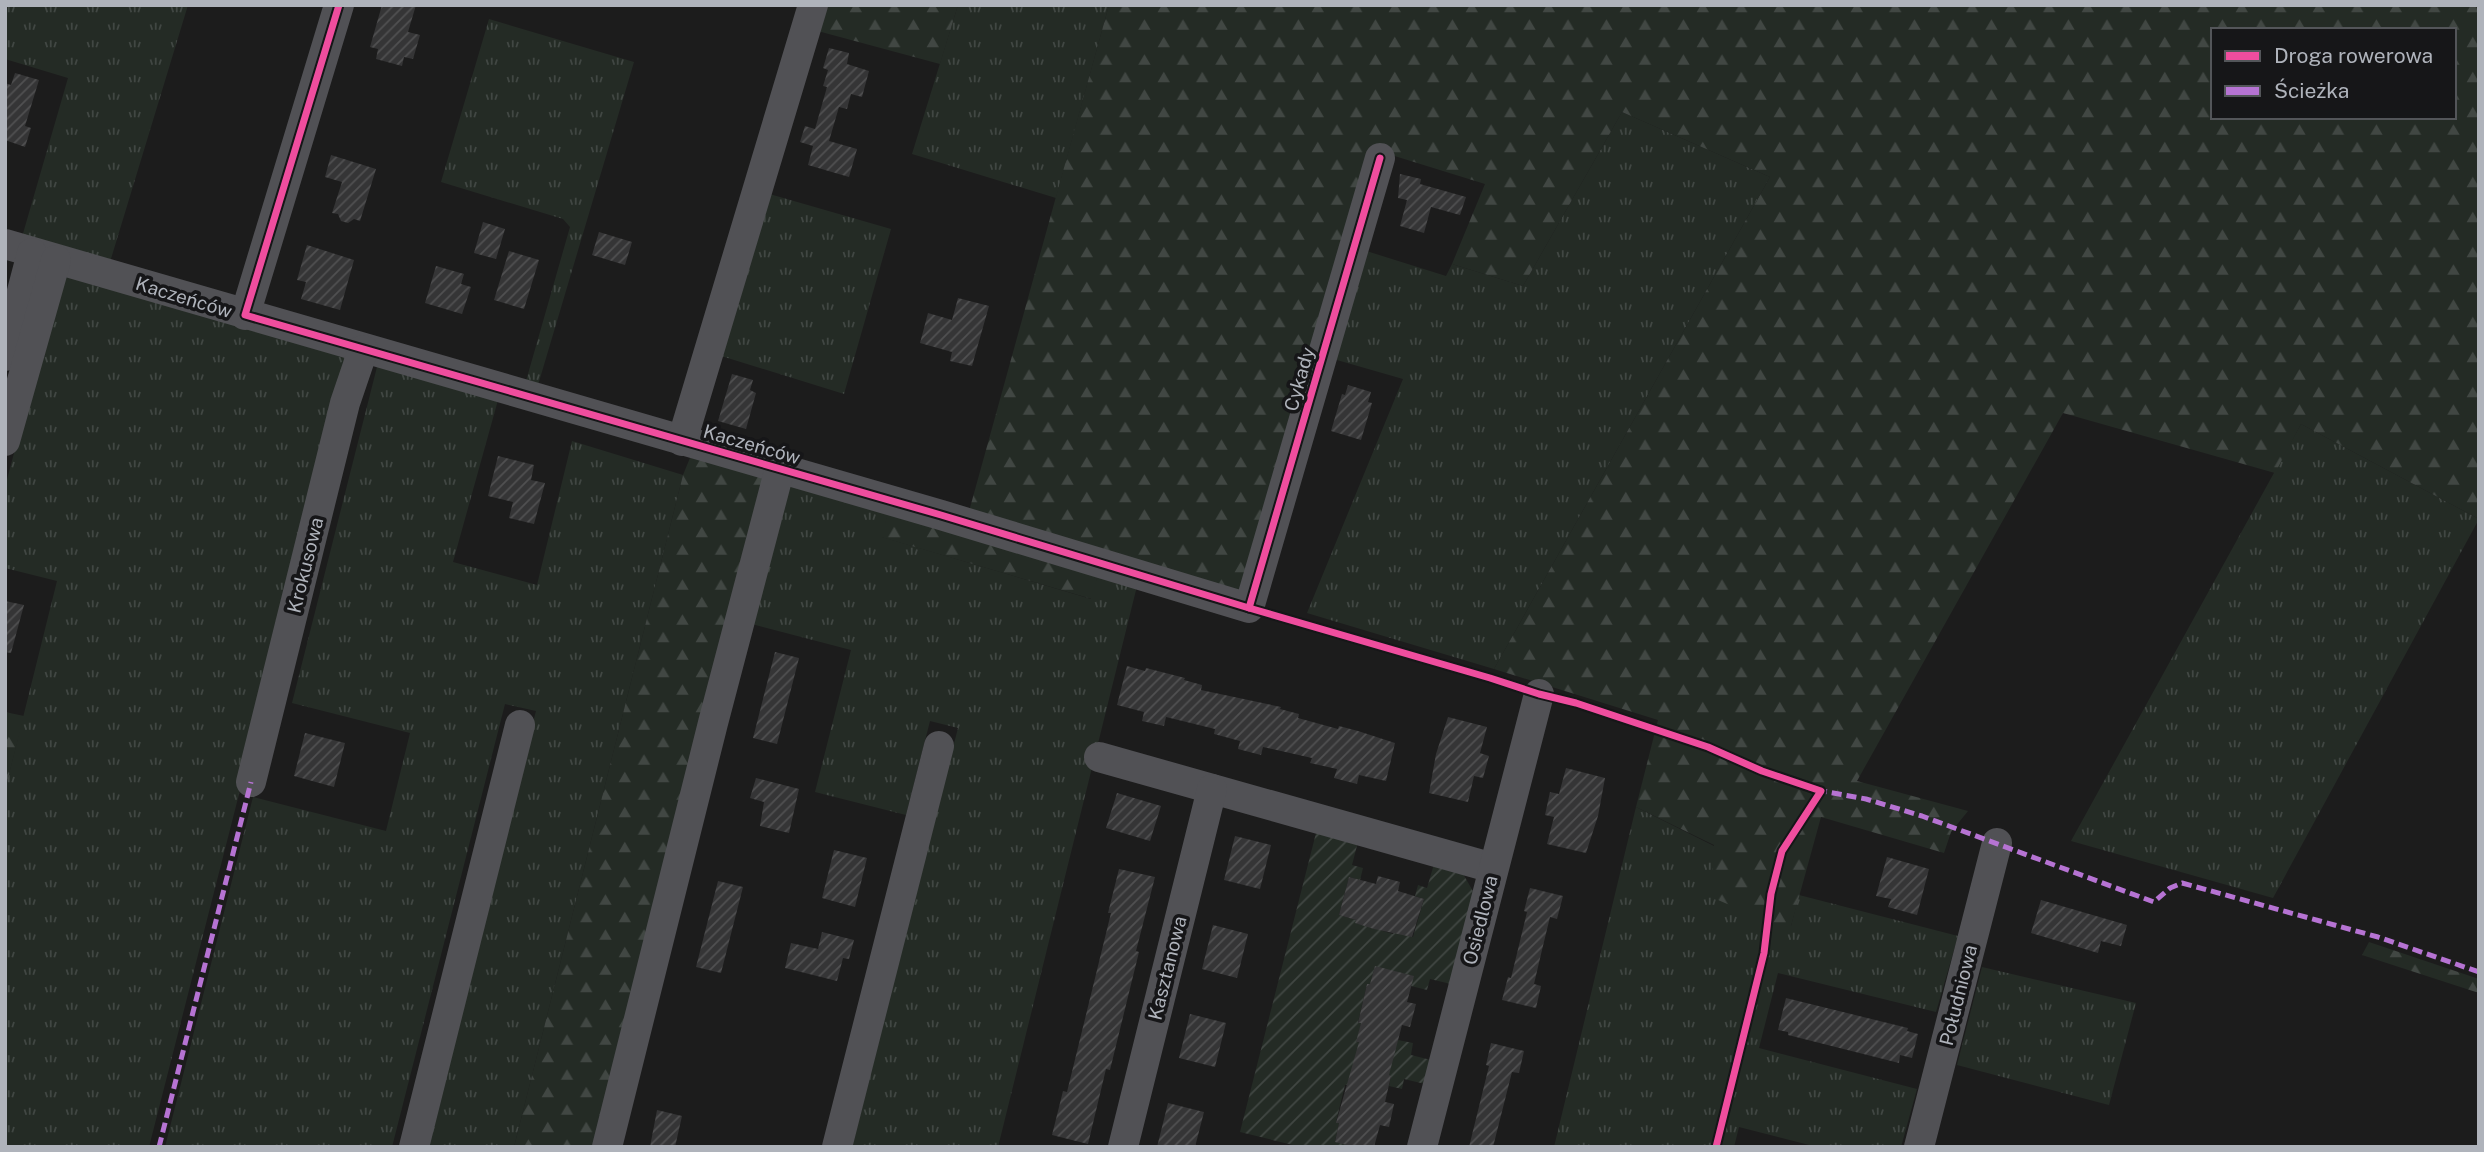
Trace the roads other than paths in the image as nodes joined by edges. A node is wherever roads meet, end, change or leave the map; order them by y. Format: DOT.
graph roads {
  1 [pos="339,5"];
  2 [pos="813,5"];
  3 [pos="778,60"];
  4 [pos="1380,158"];
  5 [pos="31,252"];
  6 [pos="245,315"];
  7 [pos="363,350"];
  8 [pos="5,356"];
  9 [pos="672,438"];
  10 [pos="5,441"];
  11 [pos="780,468"];
  12 [pos="1250,608"];
  13 [pos="1539,694"];
  14 [pos="520,725"];
  15 [pos="939,746"];
  16 [pos="1099,757"];
  17 [pos="251,782"];
  18 [pos="1212,789"];
  19 [pos="1997,844"];
  20 [pos="1493,868"];
  21 [pos="414,1147"];
  22 [pos="607,1147"];
  23 [pos="837,1147"];
  24 [pos="1123,1147"];
  25 [pos="1422,1147"];
  26 [pos="1919,1147"];
  1 -- 6 [label="street"];
  2 -- 9 [label="street"];
  3 -- 9 [label="street"];
  4 -- 12 [label="street, Cykady"];
  5 -- 6 [label="street, Kaczeńców"];
  5 -- 8 [label="street"];
  5 -- 10 [label="street"];
  6 -- 7 [label="street, Kaczeńców"];
  7 -- 9 [label="street, Kaczeńców"];
  7 -- 17 [label="street, Krokusowa"];
  9 -- 11 [label="street, Kaczeńców"];
  11 -- 12 [label="street, Kaczeńców"];
  11 -- 22 [label="street"];
  13 -- 20 [label="street, Osiedlowa"];
  14 -- 21 [label="street"];
  15 -- 23 [label="street"];
  16 -- 18 [label="street"];
  18 -- 20 [label="street"];
  18 -- 24 [label="street, Kasztanowa"];
  19 -- 26 [label="street, Południowa"];
  20 -- 25 [label="street, Osiedlowa"];
}
